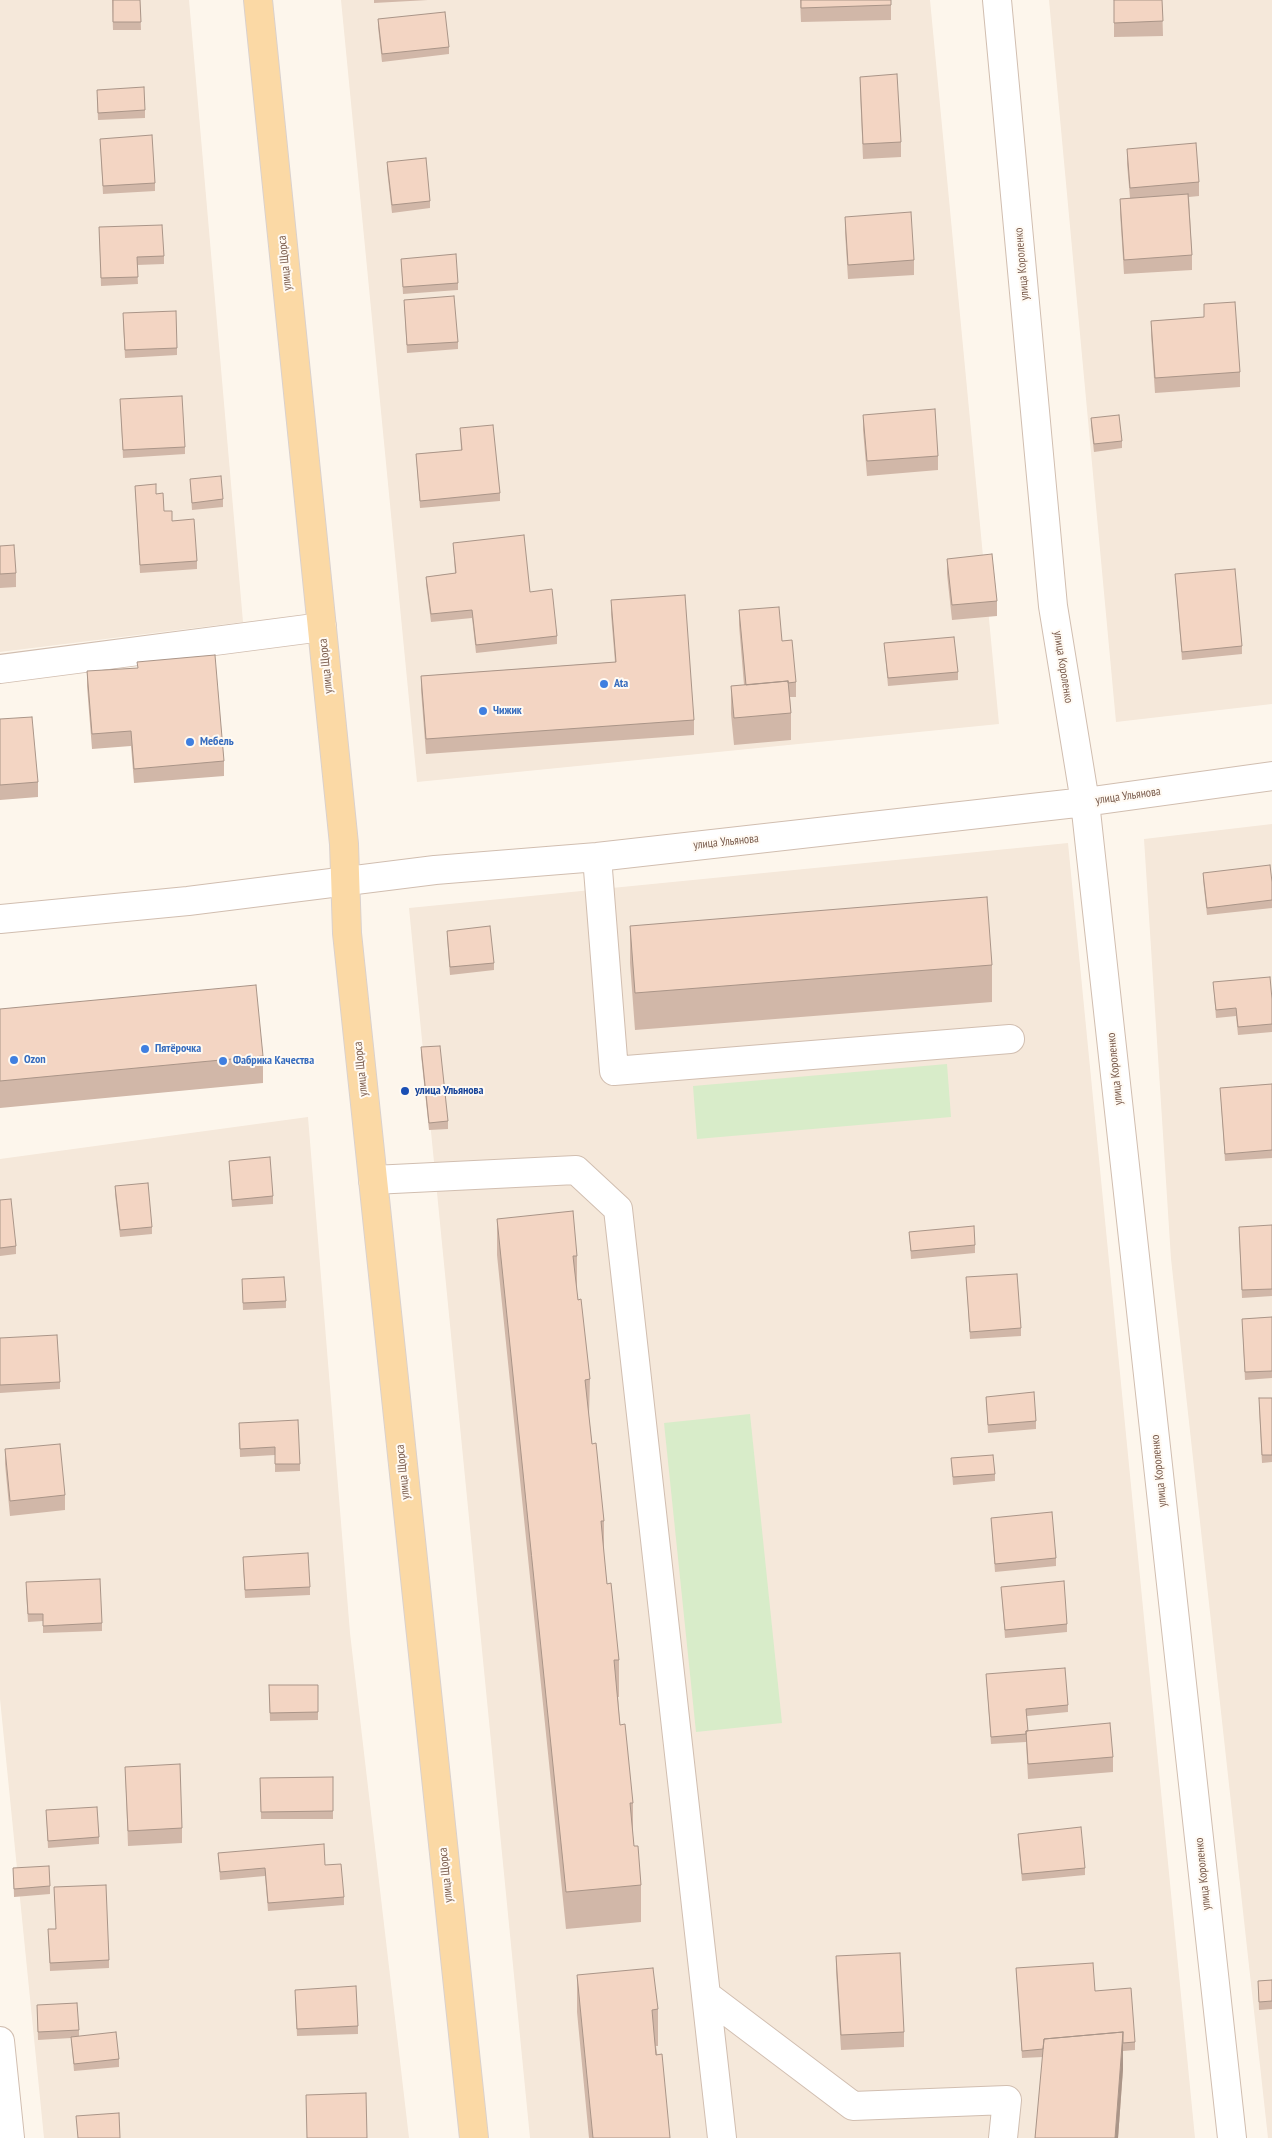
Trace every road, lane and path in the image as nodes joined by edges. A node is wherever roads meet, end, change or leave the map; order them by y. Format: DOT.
graph roads {
  1 [pos="258,0"];
  2 [pos="997,0"];
  3 [pos="322,627"];
  4 [pos="0,668"];
  5 [pos="1272,776"];
  6 [pos="1085,802"];
  7 [pos="596,857"];
  8 [pos="345,882"];
  9 [pos="0,919"];
  10 [pos="1010,1039"];
  11 [pos="372,1180"];
  12 [pos="706,1995"];
  13 [pos="0,2041"];
  14 [pos="10,2138"];
  15 [pos="474,2138"];
  16 [pos="722,2138"];
  17 [pos="1003,2138"];
  18 [pos="1232,2138"];
  1 -- 3 [label="main road, улица Щорса"];
  2 -- 6 [label="street, улица Короленко"];
  3 -- 4 [label="street"];
  3 -- 8 [label="main road, улица Щорса"];
  5 -- 6 [label="street, улица Ульянова"];
  6 -- 7 [label="street, улица Ульянова"];
  6 -- 18 [label="street, улица Короленко"];
  7 -- 8 [label="street, улица Ульянова"];
  7 -- 10 [label="street"];
  8 -- 9 [label="street, улица Ульянова"];
  8 -- 11 [label="main road, улица Щорса"];
  11 -- 12 [label="street"];
  11 -- 15 [label="main road, улица Щорса"];
  12 -- 16 [label="street"];
  12 -- 17 [label="street"];
  13 -- 14 [label="street"];
}
